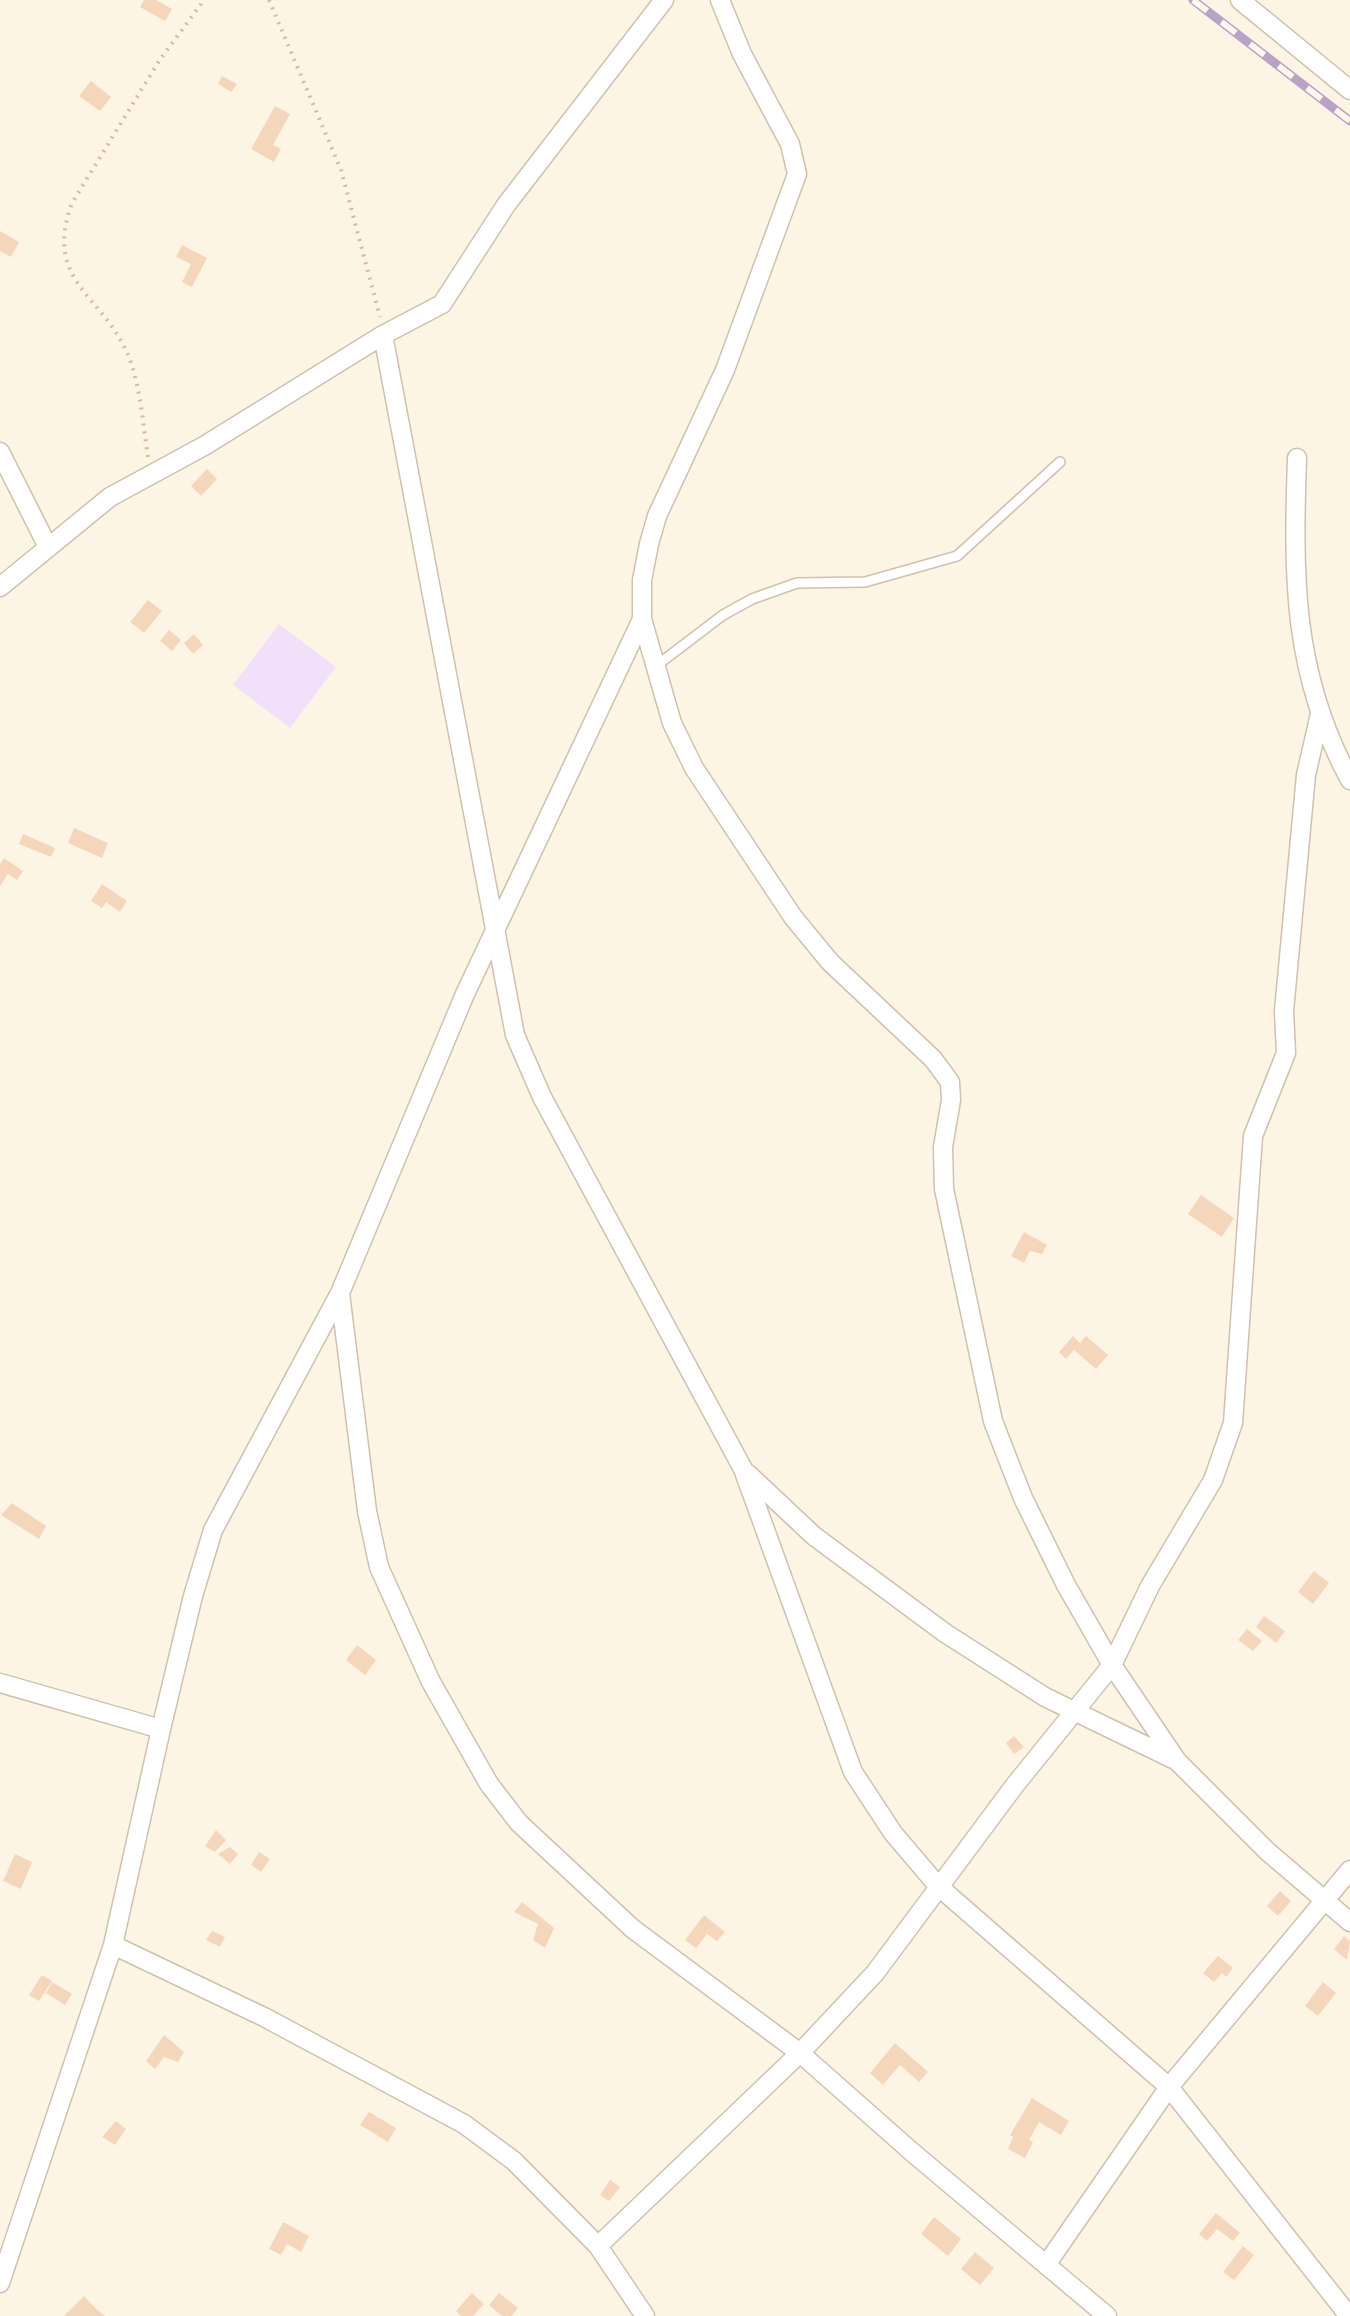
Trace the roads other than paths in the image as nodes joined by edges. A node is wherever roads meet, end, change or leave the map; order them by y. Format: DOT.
graph roads {
  1 [pos="664,0"];
  2 [pos="720,0"];
  3 [pos="1240,0"];
  4 [pos="1350,90"];
  5 [pos="383,335"];
  6 [pos="0,452"];
  7 [pos="1297,458"];
  8 [pos="1060,462"];
  9 [pos="48,547"];
  10 [pos="0,587"];
  11 [pos="642,619"];
  12 [pos="656,666"];
  13 [pos="1320,714"];
  14 [pos="1350,780"];
  15 [pos="496,926"];
  16 [pos="340,1293"];
  17 [pos="743,1469"];
  18 [pos="1112,1665"];
  19 [pos="0,1683"];
  20 [pos="1075,1710"];
  21 [pos="161,1729"];
  22 [pos="1177,1761"];
  23 [pos="1350,1870"];
  24 [pos="938,1886"];
  25 [pos="1324,1903"];
  26 [pos="1350,1922"];
  27 [pos="113,1945"];
  28 [pos="800,2053"];
  29 [pos="1169,2087"];
  30 [pos="598,2246"];
  31 [pos="1046,2265"];
  32 [pos="0,2283"];
  33 [pos="645,2316"];
  34 [pos="1107,2316"];
  35 [pos="1349,2316"];
  1 -- 5 [label="street"];
  2 -- 11 [label="street"];
  3 -- 4 [label="street"];
  5 -- 9 [label="street"];
  5 -- 15 [label="street"];
  6 -- 9 [label="street"];
  7 -- 13 [label="street"];
  8 -- 12 [label="lane"];
  9 -- 10 [label="street"];
  11 -- 12 [label="street"];
  11 -- 15 [label="street"];
  12 -- 18 [label="street"];
  13 -- 14 [label="street"];
  13 -- 18 [label="street"];
  15 -- 16 [label="street"];
  15 -- 17 [label="street"];
  16 -- 21 [label="street"];
  16 -- 28 [label="street"];
  17 -- 20 [label="street"];
  17 -- 24 [label="street"];
  18 -- 20 [label="street"];
  18 -- 22 [label="street"];
  19 -- 21 [label="street"];
  20 -- 22 [label="street"];
  20 -- 24 [label="street"];
  21 -- 27 [label="street"];
  22 -- 25 [label="street"];
  23 -- 25 [label="street"];
  24 -- 28 [label="street"];
  24 -- 29 [label="street"];
  25 -- 26 [label="street"];
  25 -- 29 [label="street"];
  27 -- 30 [label="street"];
  27 -- 32 [label="street"];
  28 -- 30 [label="street"];
  28 -- 31 [label="street"];
  29 -- 31 [label="street"];
  29 -- 35 [label="street"];
  30 -- 33 [label="street"];
  31 -- 34 [label="street"];
}
